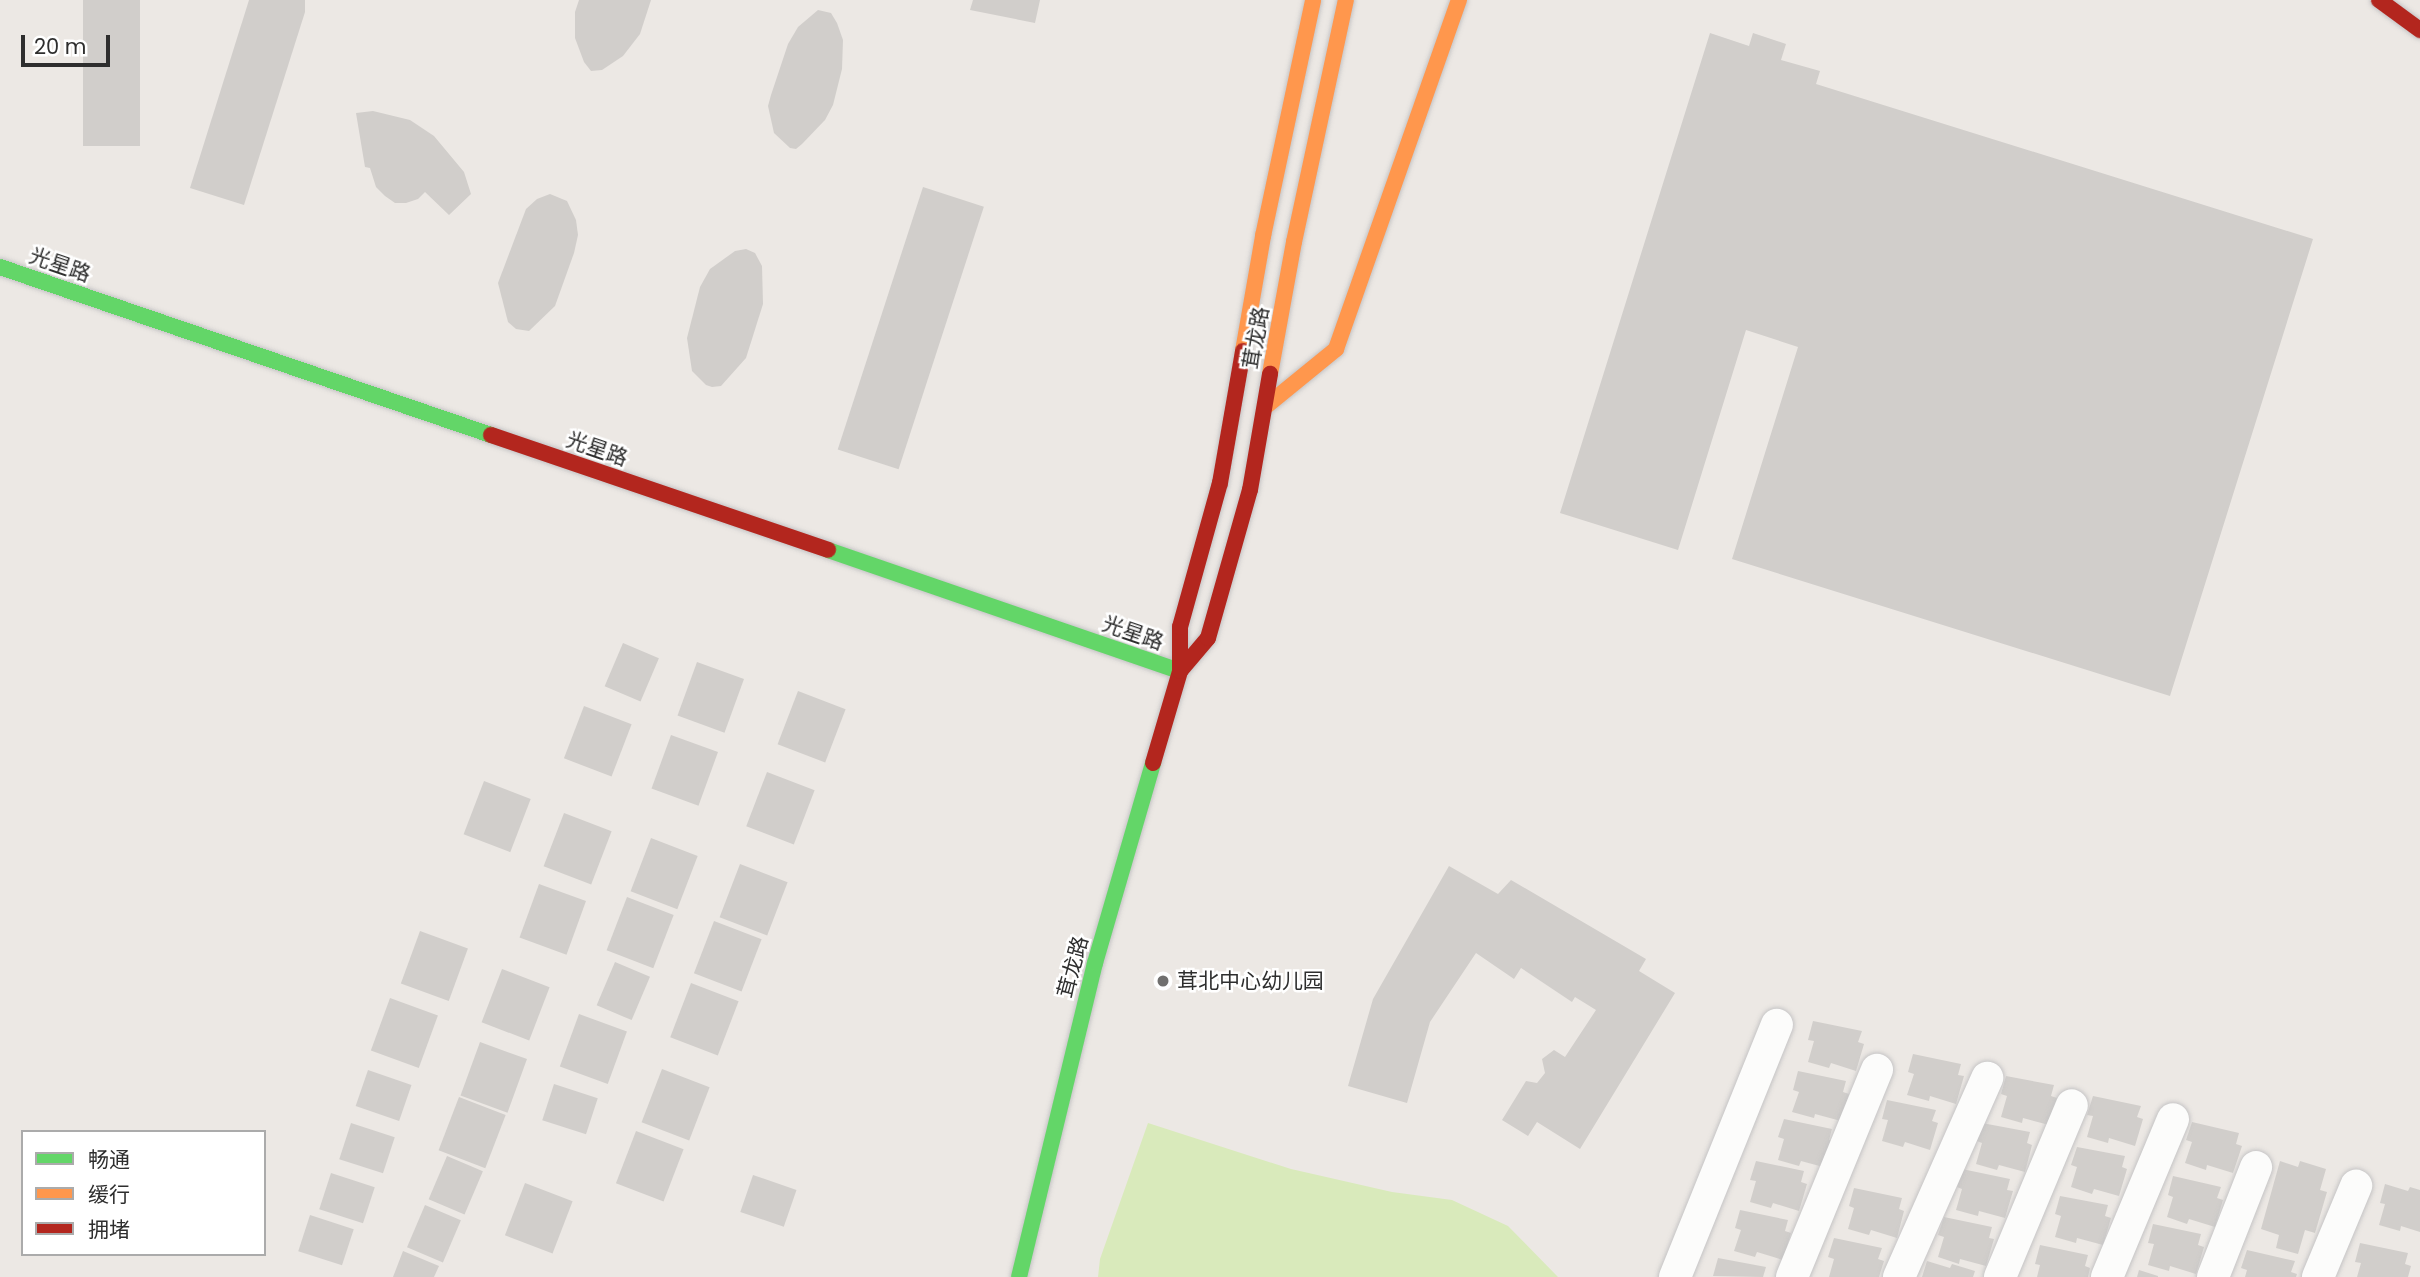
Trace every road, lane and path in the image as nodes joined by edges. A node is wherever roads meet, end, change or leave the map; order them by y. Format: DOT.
graph roads {
  1 [pos="1313,0"];
  2 [pos="1346,0"];
  3 [pos="1459,0"];
  4 [pos="2379,0"];
  5 [pos="2420,30"];
  6 [pos="0,267"];
  7 [pos="1265,407"];
  8 [pos="1180,671"];
  9 [pos="1777,1026"];
  10 [pos="1877,1070"];
  11 [pos="1986,1078"];
  12 [pos="2072,1105"];
  13 [pos="2173,1118"];
  14 [pos="2256,1167"];
  15 [pos="2356,1186"];
  16 [pos="1019,1277"];
  17 [pos="1675,1277"];
  18 [pos="1792,1277"];
  19 [pos="1899,1277"];
  20 [pos="2000,1277"];
  21 [pos="2107,1277"];
  22 [pos="2213,1277"];
  23 [pos="2318,1277"];
  1 -- 8 [label="main road, 茸龙路"];
  2 -- 7 [label="main road, 茸龙路"];
  3 -- 7 [label="main road"];
  4 -- 5 [label="main road"];
  6 -- 8 [label="main road, 光星路"];
  7 -- 8 [label="main road, 茸龙路"];
  8 -- 16 [label="main road, 茸龙路"];
  9 -- 17 [label="street"];
  10 -- 18 [label="street"];
  11 -- 19 [label="street"];
  12 -- 20 [label="street"];
  13 -- 21 [label="street"];
  14 -- 22 [label="street"];
  15 -- 23 [label="street"];
}
